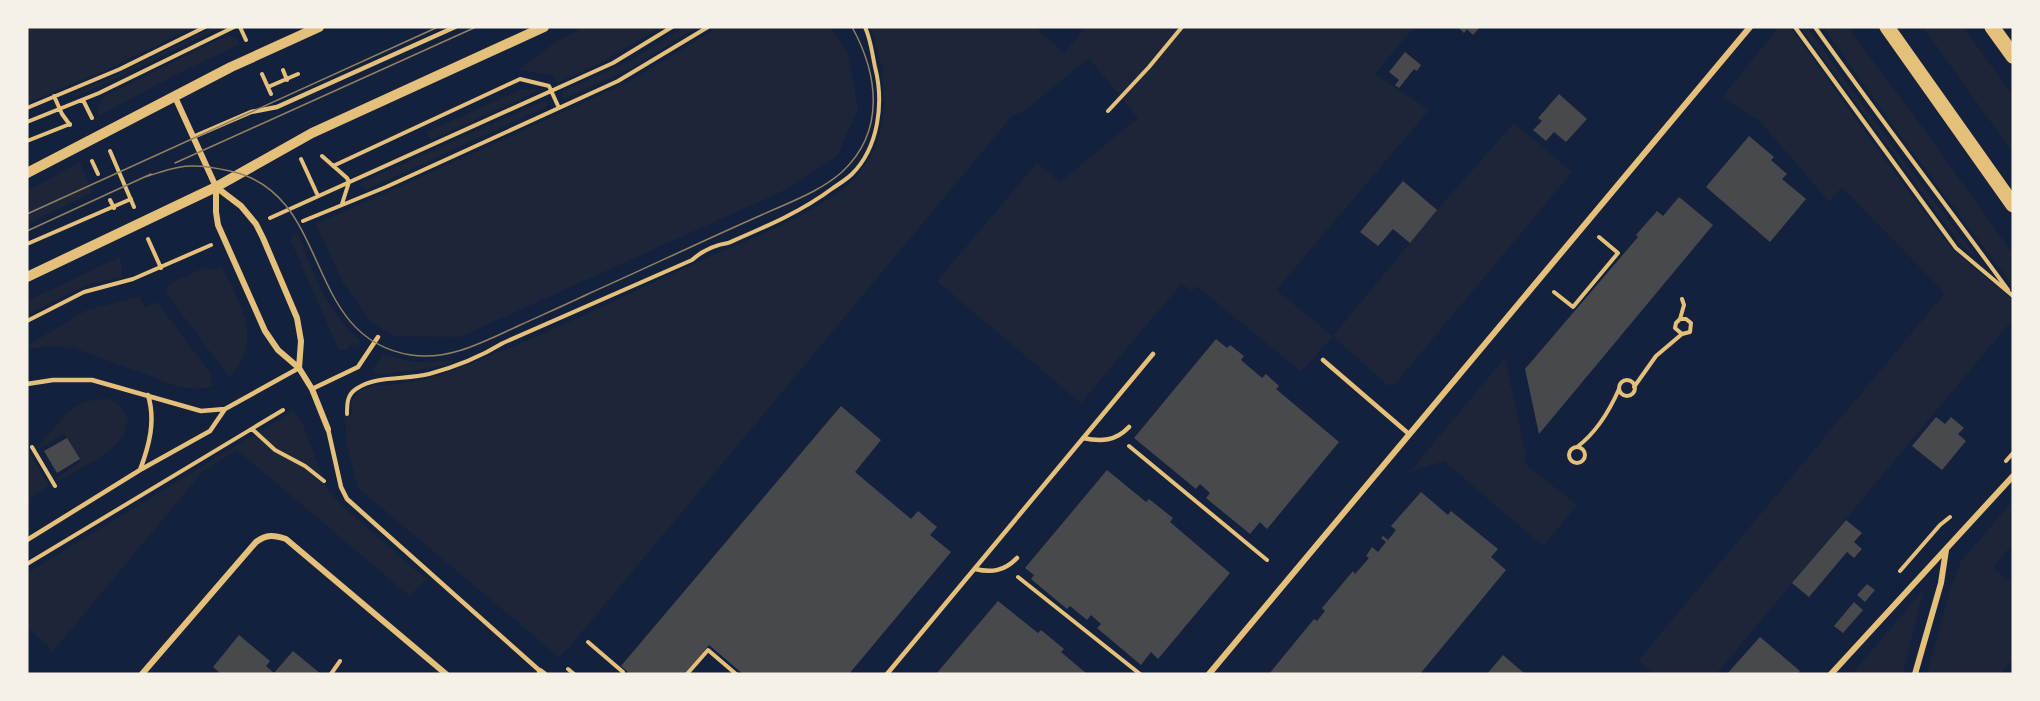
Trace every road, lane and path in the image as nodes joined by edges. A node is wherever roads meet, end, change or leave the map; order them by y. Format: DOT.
graph roads {
  1 [pos="205,27"];
  2 [pos="234,27"];
  3 [pos="240,27"];
  4 [pos="319,27"];
  5 [pos="455,27"];
  6 [pos="544,27"];
  7 [pos="672,27"];
  8 [pos="708,27"];
  9 [pos="865,27"];
  10 [pos="1182,27"];
  11 [pos="1749,27"];
  12 [pos="1795,27"];
  13 [pos="1815,27"];
  14 [pos="1887,27"];
  15 [pos="1992,27"];
  16 [pos="248,44"];
  17 [pos="2013,56"];
  18 [pos="283,70"];
  19 [pos="298,74"];
  20 [pos="264,78"];
  21 [pos="286,78"];
  22 [pos="268,87"];
  23 [pos="290,87"];
  24 [pos="551,91"];
  25 [pos="272,95"];
  26 [pos="54,96"];
  27 [pos="175,97"];
  28 [pos="82,100"];
  29 [pos="27,108"];
  30 [pos="559,108"];
  31 [pos="59,109"];
  32 [pos="1108,111"];
  33 [pos="27,122"];
  34 [pos="94,122"];
  35 [pos="70,124"];
  36 [pos="78,131"];
  37 [pos="194,137"];
  38 [pos="27,141"];
  39 [pos="108,147"];
  40 [pos="89,154"];
  41 [pos="322,156"];
  42 [pos="304,165"];
  43 [pos="333,166"];
  44 [pos="27,173"];
  45 [pos="98,174"];
  46 [pos="349,182"];
  47 [pos="216,187"];
  48 [pos="318,196"];
  49 [pos="130,199"];
  50 [pos="110,200"];
  51 [pos="342,205"];
  52 [pos="2013,205"];
  53 [pos="134,206"];
  54 [pos="113,207"];
  55 [pos="117,214"];
  56 [pos="269,218"];
  57 [pos="303,221"];
  58 [pos="1599,237"];
  59 [pos="149,241"];
  60 [pos="27,244"];
  61 [pos="207,247"];
  62 [pos="161,268"];
  63 [pos="27,277"];
  64 [pos="1554,292"];
  65 [pos="2013,296"];
  66 [pos="1682,299"];
  67 [pos="1680,319"];
  68 [pos="27,321"];
  69 [pos="1682,334"];
  70 [pos="378,337"];
  71 [pos="1153,354"];
  72 [pos="1323,360"];
  73 [pos="299,368"];
  74 [pos="27,384"];
  75 [pos="1634,387"];
  76 [pos="312,389"];
  77 [pos="1619,389"];
  78 [pos="148,395"];
  79 [pos="225,409"];
  80 [pos="284,410"];
  81 [pos="347,414"];
  82 [pos="1129,427"];
  83 [pos="252,429"];
  84 [pos="328,429"];
  85 [pos="1409,434"];
  86 [pos="1117,437"];
  87 [pos="1083,438"];
  88 [pos="32,447"];
  89 [pos="1577,447"];
  90 [pos="140,470"];
  91 [pos="2013,476"];
  92 [pos="55,486"];
  93 [pos="347,499"];
  94 [pos="27,540"];
  95 [pos="1946,548"];
  96 [pos="1017,558"];
  97 [pos="1268,560"];
  98 [pos="27,564"];
  99 [pos="1006,567"];
  100 [pos="975,569"];
  101 [pos="588,642"];
  102 [pos="340,662"];
  103 [pos="568,669"];
  104 [pos="542,672"];
  105 [pos="624,673"];
  106 [pos="142,674"];
  107 [pos="331,674"];
  108 [pos="446,674"];
  109 [pos="574,674"];
  110 [pos="687,674"];
  111 [pos="736,674"];
  112 [pos="887,674"];
  113 [pos="1140,674"];
  114 [pos="1209,674"];
  115 [pos="1831,674"];
  116 [pos="1915,674"];
  1 -- 26 [label="path"];
  2 -- 28 [label="path"];
  3 -- 16 [label="path"];
  4 -- 27 [label="street"];
  5 -- 37 [label="lane"];
  6 -- 47 [label="street"];
  7 -- 24 [label="path"];
  8 -- 30 [label="path"];
  9 -- 81 [label="path"];
  10 -- 32 [label="path"];
  11 -- 85 [label="street"];
  12 -- 65 [label="path"];
  13 -- 65 [label="path"];
  14 -- 52 [label="main road"];
  15 -- 17 [label="main road"];
  18 -- 21 [label="path"];
  19 -- 21 [label="path"];
  20 -- 22 [label="path"];
  21 -- 22 [label="path"];
  21 -- 23 [label="path"];
  22 -- 25 [label="path"];
  24 -- 30 [label="path"];
  24 -- 43 [label="path"];
  24 -- 46 [label="path"];
  26 -- 29 [label="path"];
  26 -- 31 [label="path"];
  27 -- 37 [label="street"];
  27 -- 44 [label="street"];
  28 -- 31 [label="path"];
  28 -- 34 [label="path"];
  30 -- 51 [label="path"];
  31 -- 33 [label="path"];
  31 -- 35 [label="path"];
  35 -- 36 [label="path"];
  35 -- 38 [label="path"];
  37 -- 47 [label="street"];
  39 -- 49 [label="path"];
  40 -- 45 [label="path"];
  41 -- 43 [label="path"];
  42 -- 48 [label="path"];
  43 -- 46 [label="path"];
  46 -- 48 [label="path"];
  46 -- 51 [label="path"];
  47 -- 63 [label="street"];
  47 -- 73 [label="street"];
  47 -- 73 [label="street"];
  48 -- 56 [label="path"];
  49 -- 53 [label="path"];
  49 -- 54 [label="path"];
  50 -- 54 [label="path"];
  51 -- 57 [label="path"];
  54 -- 55 [label="path"];
  54 -- 60 [label="path"];
  58 -- 64 [label="path"];
  59 -- 62 [label="path"];
  61 -- 62 [label="path"];
  62 -- 68 [label="path"];
  66 -- 67 [label="path"];
  67 -- 69 [label="path"];
  67 -- 69 [label="path"];
  69 -- 75 [label="path"];
  70 -- 76 [label="lane"];
  71 -- 87 [label="lane"];
  72 -- 85 [label="lane"];
  73 -- 76 [label="street"];
  73 -- 79 [label="lane"];
  74 -- 78 [label="lane"];
  75 -- 77 [label="path"];
  75 -- 77 [label="path"];
  76 -- 84 [label="street"];
  77 -- 89 [label="path"];
  78 -- 79 [label="lane"];
  78 -- 90 [label="lane"];
  79 -- 90 [label="lane"];
  80 -- 83 [label="path"];
  82 -- 86 [label="lane"];
  83 -- 93 [label="path"];
  83 -- 98 [label="path"];
  84 -- 93 [label="lane"];
  85 -- 114 [label="street"];
  86 -- 87 [label="lane"];
  86 -- 97 [label="path"];
  87 -- 100 [label="lane"];
  88 -- 92 [label="path"];
  89 -- 89 [label="path"];
  90 -- 94 [label="lane"];
  91 -- 95 [label="street"];
  93 -- 104 [label="lane"];
  95 -- 115 [label="street"];
  95 -- 116 [label="street"];
  96 -- 99 [label="lane"];
  99 -- 100 [label="lane"];
  99 -- 113 [label="path"];
  100 -- 112 [label="lane"];
  101 -- 105 [label="path"];
  102 -- 107 [label="path"];
  103 -- 109 [label="path"];
  106 -- 108 [label="street"];
  110 -- 111 [label="path"];
}
